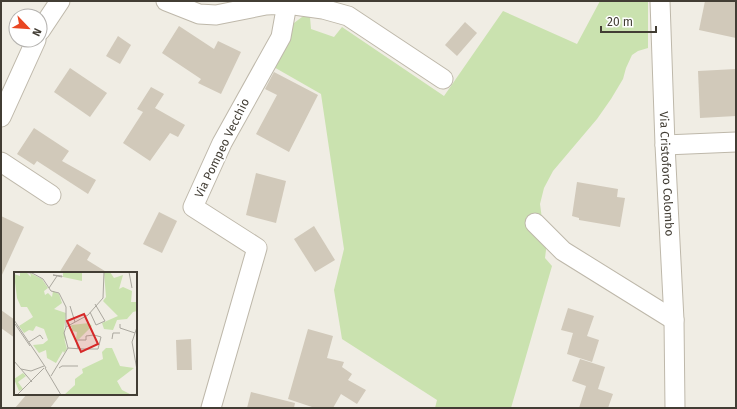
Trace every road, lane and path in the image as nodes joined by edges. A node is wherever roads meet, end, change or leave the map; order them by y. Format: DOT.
graph roads {
  1 [pos="60,1"];
  2 [pos="166,1"];
  3 [pos="660,1"];
  4 [pos="287,4"];
  5 [pos="48,19"];
  6 [pos="32,48"];
  7 [pos="443,79"];
  8 [pos="1,117"];
  9 [pos="736,142"];
  10 [pos="665,145"];
  11 [pos="1,162"];
  12 [pos="51,194"];
  13 [pos="535,223"];
  14 [pos="674,320"];
  15 [pos="211,408"];
  16 [pos="675,408"];
  1 -- 5 [label="street"];
  2 -- 4 [label="street"];
  3 -- 10 [label="street, Via Cristoforo Colombo"];
  4 -- 7 [label="street"];
  4 -- 15 [label="street, Via Pompeo Vecchio"];
  6 -- 8 [label="street"];
  9 -- 10 [label="street"];
  10 -- 14 [label="street, Via Cristoforo Colombo"];
  11 -- 12 [label="street"];
  13 -- 14 [label="street"];
  14 -- 16 [label="street, Via Cristoforo Colombo"];
}
